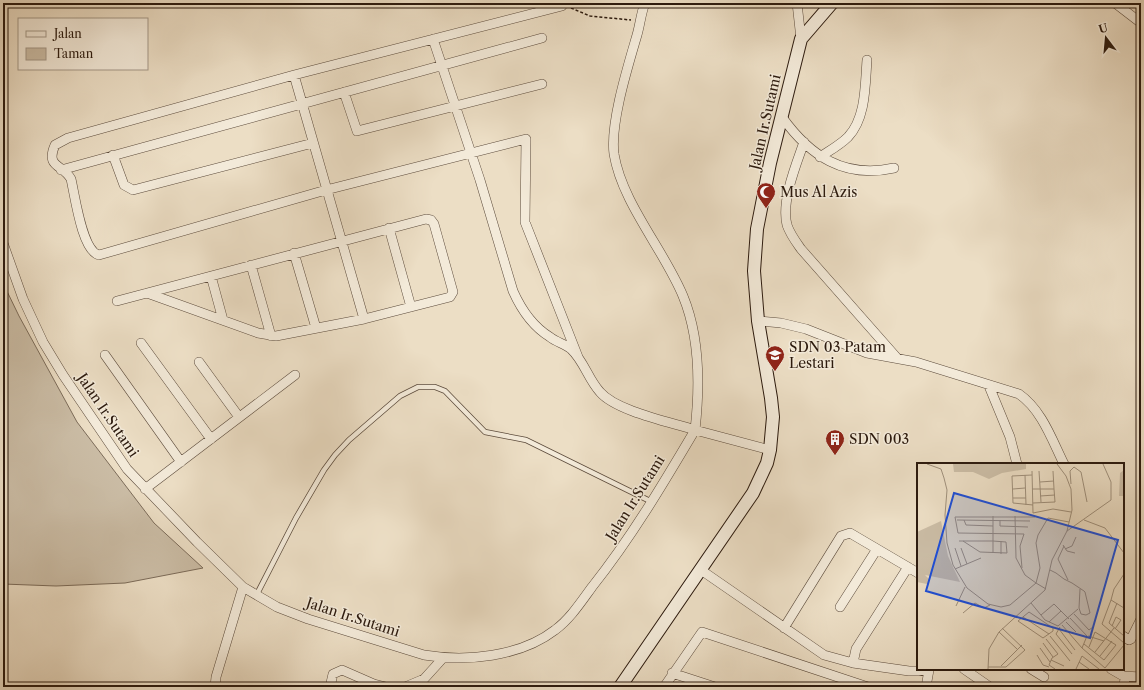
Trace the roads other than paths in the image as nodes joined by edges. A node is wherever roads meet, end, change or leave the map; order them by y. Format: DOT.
graph roads {
  1 [pos="645,3"];
  2 [pos="797,3"];
  3 [pos="832,3"];
  4 [pos="1115,3"];
  5 [pos="566,6"];
  6 [pos="1141,23"];
  7 [pos="542,38"];
  8 [pos="433,39"];
  9 [pos="800,39"];
  10 [pos="867,60"];
  11 [pos="442,65"];
  12 [pos="294,75"];
  13 [pos="542,84"];
  14 [pos="344,92"];
  15 [pos="301,103"];
  16 [pos="456,107"];
  17 [pos="782,117"];
  18 [pos="804,142"];
  19 [pos="313,143"];
  20 [pos="472,154"];
  21 [pos="113,155"];
  22 [pos="820,157"];
  23 [pos="894,168"];
  24 [pos="61,170"];
  25 [pos="326,190"];
  26 [pos="389,228"];
  27 [pos="341,241"];
  28 [pos="3,243"];
  29 [pos="294,253"];
  30 [pos="251,265"];
  31 [pos="211,276"];
  32 [pos="147,293"];
  33 [pos="118,301"];
  34 [pos="411,307"];
  35 [pos="364,319"];
  36 [pos="223,320"];
  37 [pos="758,320"];
  38 [pos="316,328"];
  39 [pos="272,336"];
  40 [pos="141,343"];
  41 [pos="105,355"];
  42 [pos="578,357"];
  43 [pos="898,358"];
  44 [pos="199,362"];
  45 [pos="295,375"];
  46 [pos="989,386"];
  47 [pos="239,417"];
  48 [pos="695,430"];
  49 [pos="211,439"];
  50 [pos="770,450"];
  51 [pos="181,462"];
  52 [pos="1017,463"];
  53 [pos="1064,463"];
  54 [pos="145,489"];
  55 [pos="652,502"];
  56 [pos="877,549"];
  57 [pos="908,567"];
  58 [pos="700,570"];
  59 [pos="917,572"];
  60 [pos="243,587"];
  61 [pos="256,596"];
  62 [pos="840,607"];
  63 [pos="1141,619"];
  64 [pos="784,628"];
  65 [pos="1124,637"];
  66 [pos="443,658"];
  67 [pos="853,663"];
  68 [pos="919,670"];
  69 [pos="929,670"];
  70 [pos="965,670"];
  71 [pos="1033,670"];
  72 [pos="1113,670"];
  73 [pos="672,673"];
  74 [pos="1123,676"];
  75 [pos="1044,677"];
  76 [pos="1141,677"];
  77 [pos="215,687"];
  78 [pos="330,687"];
  79 [pos="386,687"];
  80 [pos="405,687"];
  81 [pos="620,687"];
  82 [pos="664,687"];
  83 [pos="715,687"];
  84 [pos="868,687"];
  85 [pos="926,687"];
  86 [pos="990,687"];
  87 [pos="1124,687"];
  1 -- 48 [label="street"];
  2 -- 9 [label="street"];
  3 -- 9 [label="street, Jalan Ir.Sutami"];
  4 -- 6 [label="street"];
  5 -- 8 [label="street"];
  7 -- 11 [label="street"];
  8 -- 11 [label="street"];
  8 -- 12 [label="street"];
  9 -- 17 [label="street, Jalan Ir.Sutami"];
  10 -- 22 [label="street"];
  11 -- 14 [label="street"];
  11 -- 16 [label="street"];
  12 -- 15 [label="street"];
  12 -- 24 [label="street"];
  13 -- 16 [label="street"];
  14 -- 15 [label="street"];
  14 -- 16 [label="street"];
  15 -- 19 [label="street"];
  15 -- 21 [label="street"];
  16 -- 20 [label="street"];
  17 -- 18 [label="street"];
  17 -- 37 [label="street, Jalan Ir.Sutami"];
  18 -- 22 [label="street"];
  18 -- 43 [label="street"];
  19 -- 21 [label="street"];
  19 -- 25 [label="street"];
  20 -- 25 [label="street"];
  20 -- 42 [label="street"];
  20 -- 42 [label="street"];
  21 -- 24 [label="street"];
  22 -- 23 [label="street"];
  24 -- 25 [label="street"];
  25 -- 27 [label="street"];
  26 -- 27 [label="street"];
  26 -- 34 [label="street"];
  26 -- 34 [label="street"];
  27 -- 29 [label="street"];
  27 -- 35 [label="street"];
  28 -- 54 [label="street, Jalan Ir.Sutami"];
  29 -- 30 [label="street"];
  29 -- 38 [label="street"];
  30 -- 31 [label="street"];
  30 -- 39 [label="street"];
  31 -- 32 [label="street"];
  31 -- 36 [label="street"];
  32 -- 33 [label="street"];
  32 -- 36 [label="street"];
  34 -- 35 [label="street"];
  35 -- 38 [label="street"];
  36 -- 39 [label="street"];
  37 -- 43 [label="street"];
  37 -- 50 [label="street, Jalan Ir.Sutami"];
  38 -- 39 [label="street"];
  40 -- 49 [label="street"];
  41 -- 51 [label="street"];
  42 -- 48 [label="street"];
  43 -- 46 [label="street"];
  44 -- 47 [label="street"];
  45 -- 47 [label="street"];
  46 -- 52 [label="street"];
  46 -- 53 [label="street"];
  47 -- 49 [label="street"];
  48 -- 50 [label="street"];
  48 -- 55 [label="street, Jalan Ir.Sutami"];
  49 -- 51 [label="street"];
  50 -- 58 [label="street, Jalan Ir.Sutami"];
  51 -- 54 [label="street"];
  54 -- 60 [label="street, Jalan Ir.Sutami"];
  55 -- 61 [label="lane"];
  55 -- 66 [label="street, Jalan Ir.Sutami"];
  56 -- 57 [label="street"];
  56 -- 62 [label="street"];
  56 -- 64 [label="street"];
  57 -- 59 [label="street"];
  57 -- 67 [label="street"];
  58 -- 64 [label="street"];
  58 -- 81 [label="street, Jalan Ir.Sutami"];
  60 -- 61 [label="street, Jalan Ir.Sutami"];
  60 -- 77 [label="street"];
  61 -- 66 [label="street, Jalan Ir.Sutami"];
  63 -- 65 [label="street"];
  64 -- 67 [label="street"];
  66 -- 80 [label="street"];
  67 -- 68 [label="street"];
  69 -- 85 [label="street"];
  70 -- 86 [label="street"];
  71 -- 75 [label="street"];
  72 -- 74 [label="street"];
  73 -- 82 [label="street"];
  73 -- 83 [label="street"];
  73 -- 84 [label="street"];
  74 -- 76 [label="street"];
  74 -- 87 [label="street"];
  78 -- 79 [label="street"];
}
